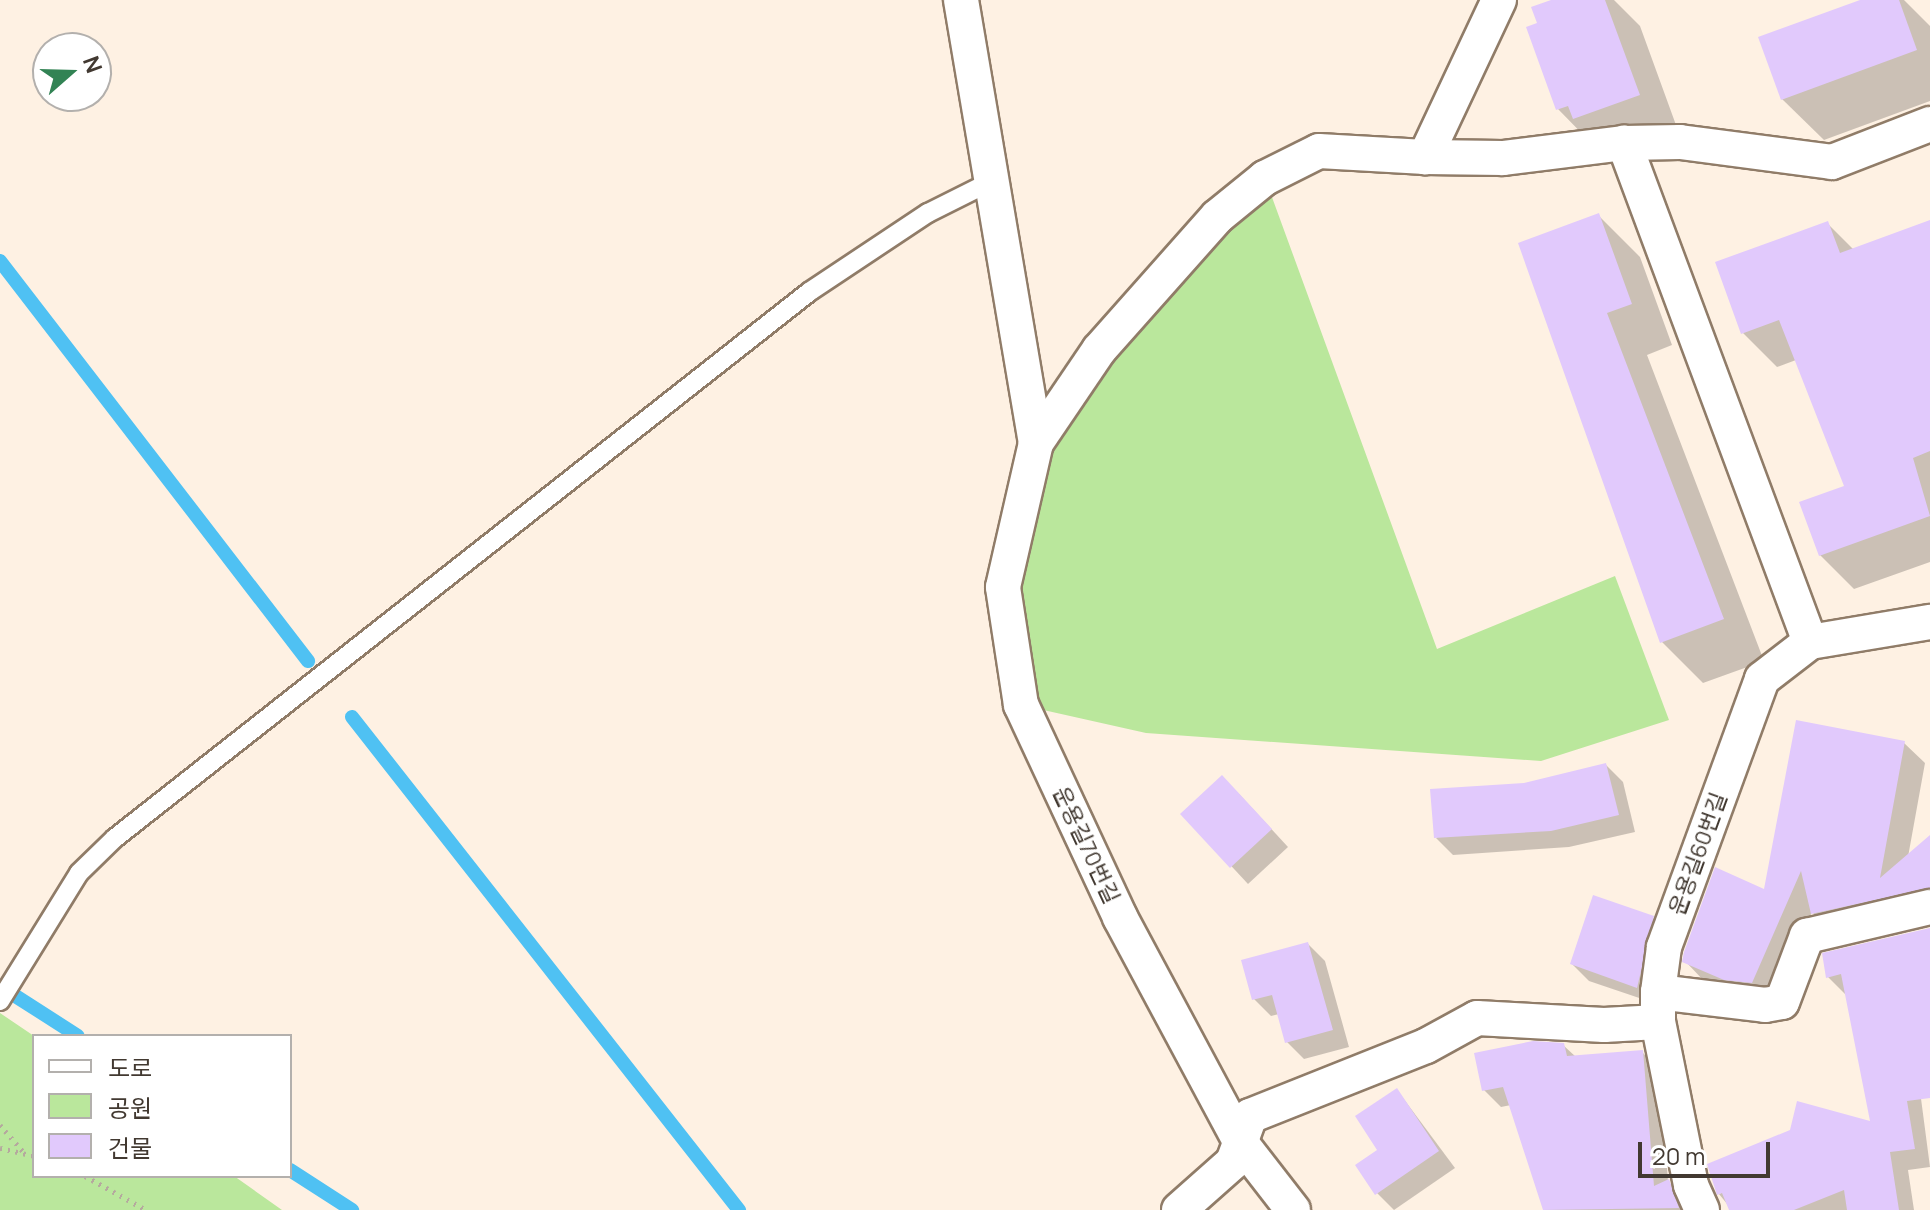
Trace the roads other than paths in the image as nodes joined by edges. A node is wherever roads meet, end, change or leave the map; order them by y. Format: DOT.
graph roads {
  1 [pos="961,0"];
  2 [pos="1499,0"];
  3 [pos="1930,124"];
  4 [pos="1624,143"];
  5 [pos="1425,157"];
  6 [pos="988,183"];
  7 [pos="1036,443"];
  8 [pos="1930,622"];
  9 [pos="1810,642"];
  10 [pos="1930,907"];
  11 [pos="0,1001"];
  12 [pos="1658,1007"];
  13 [pos="1241,1143"];
  14 [pos="1179,1210"];
  15 [pos="1293,1210"];
  16 [pos="1702,1210"];
  1 -- 6 [label="street"];
  2 -- 5 [label="street"];
  3 -- 4 [label="street"];
  4 -- 5 [label="street"];
  4 -- 9 [label="street"];
  5 -- 7 [label="street"];
  6 -- 7 [label="street"];
  6 -- 11 [label="lane"];
  7 -- 13 [label="street, 운용길70번길"];
  8 -- 9 [label="street, 운용길60번길"];
  9 -- 12 [label="street, 운용길60번길"];
  10 -- 12 [label="street"];
  12 -- 13 [label="street"];
  12 -- 16 [label="street, 운용길60번길"];
  13 -- 14 [label="street"];
  13 -- 15 [label="street, 운용길70번길"];
}
